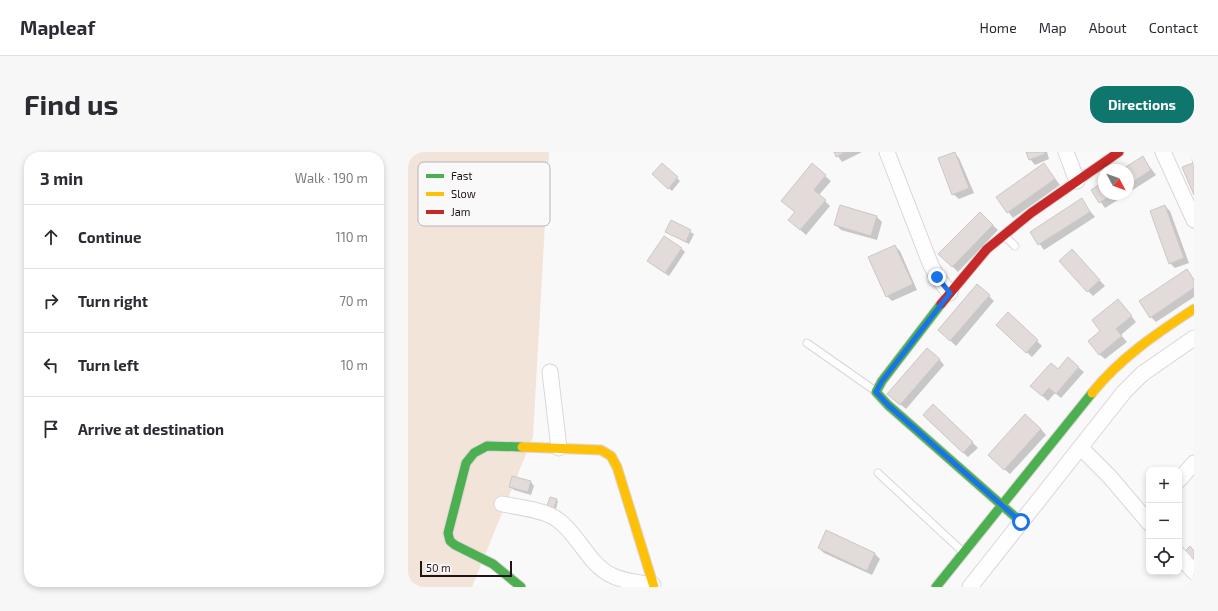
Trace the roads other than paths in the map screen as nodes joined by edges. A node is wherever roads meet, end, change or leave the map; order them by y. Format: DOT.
graph roads {
  1 [pos="887,152"];
  2 [pos="1066,152"];
  3 [pos="1119,152"];
  4 [pos="1163,152"];
  5 [pos="1077,181"];
  6 [pos="1194,220"];
  7 [pos="1005,235"];
  8 [pos="1015,246"];
  9 [pos="950,293"];
  10 [pos="1194,309"];
  11 [pos="1194,338"];
  12 [pos="807,343"];
  13 [pos="550,372"];
  14 [pos="876,392"];
  15 [pos="560,448"];
  16 [pos="1081,448"];
  17 [pos="1194,463"];
  18 [pos="878,473"];
  19 [pos="1182,477"];
  20 [pos="502,504"];
  21 [pos="1002,504"];
  22 [pos="1146,519"];
  23 [pos="1021,522"];
  24 [pos="963,553"];
  25 [pos="1182,558"];
  26 [pos="1194,572"];
  27 [pos="654,586"];
  28 [pos="521,587"];
  29 [pos="936,587"];
  30 [pos="970,587"];
  1 -- 9 [label="street"];
  2 -- 5 [label="street"];
  3 -- 5 [label="street"];
  4 -- 6 [label="street"];
  5 -- 7 [label="street"];
  7 -- 8 [label="lane"];
  7 -- 9 [label="street"];
  9 -- 14 [label="street"];
  10 -- 21 [label="street"];
  11 -- 16 [label="street"];
  12 -- 14 [label="lane"];
  13 -- 15 [label="street"];
  14 -- 21 [label="street"];
  15 -- 27 [label="street"];
  15 -- 28 [label="street"];
  16 -- 22 [label="street"];
  16 -- 23 [label="street"];
  17 -- 19 [label="street"];
  18 -- 24 [label="lane"];
  20 -- 27 [label="street"];
  21 -- 23 [label="street"];
  21 -- 24 [label="street"];
  23 -- 30 [label="street"];
  24 -- 29 [label="street"];
  25 -- 26 [label="street"];
}
